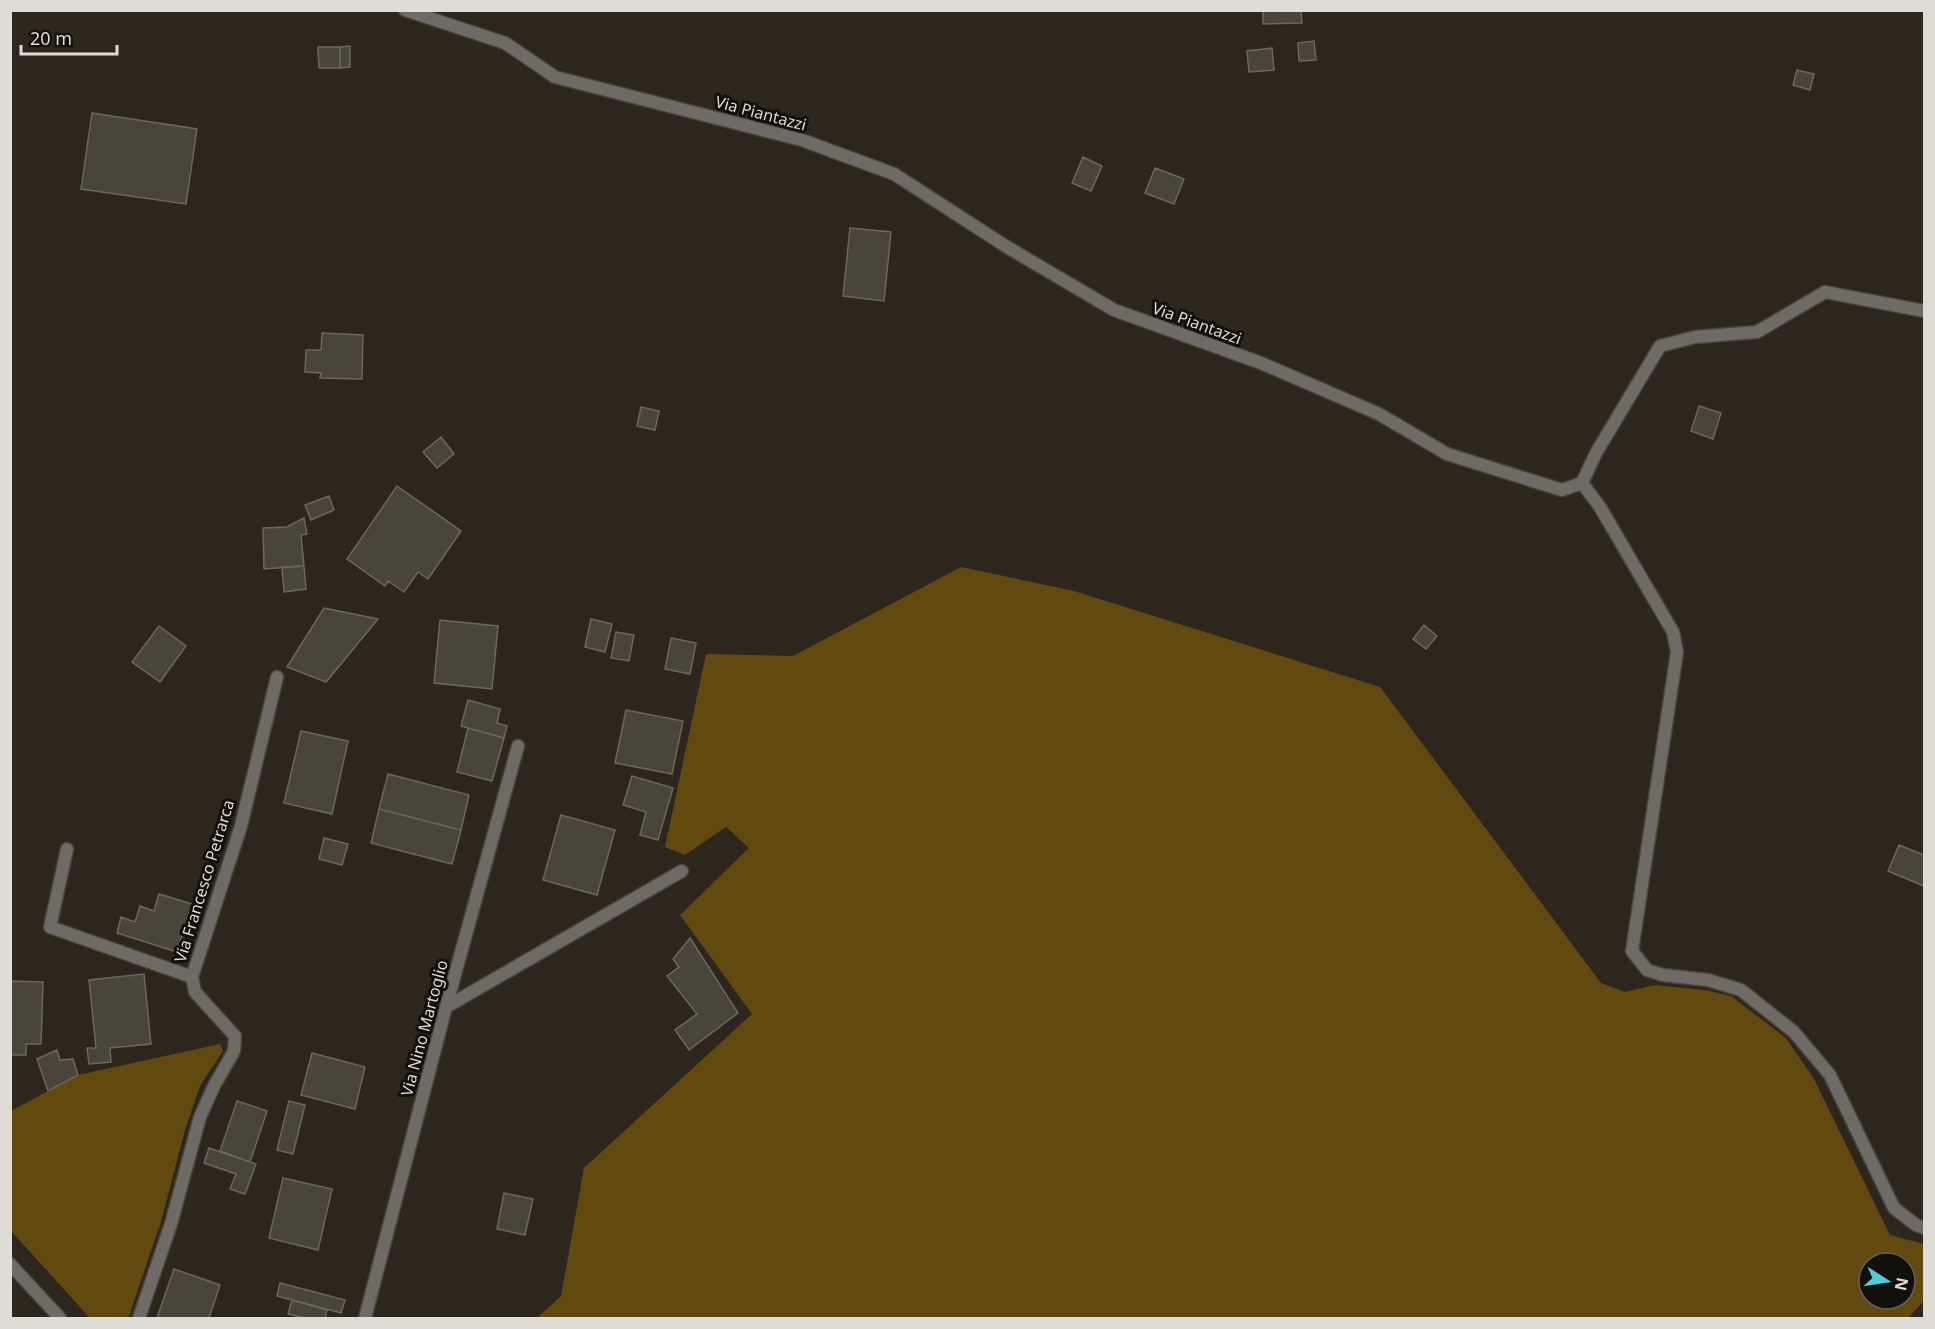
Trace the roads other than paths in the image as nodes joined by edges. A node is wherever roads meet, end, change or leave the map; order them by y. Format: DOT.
graph roads {
  1 [pos="405,10"];
  2 [pos="1924,310"];
  3 [pos="1582,483"];
  4 [pos="277,677"];
  5 [pos="518,746"];
  6 [pos="67,849"];
  7 [pos="682,871"];
  8 [pos="192,977"];
  9 [pos="446,1007"];
  10 [pos="1924,1228"];
  11 [pos="10,1264"];
  12 [pos="60,1318"];
  13 [pos="139,1318"];
  14 [pos="365,1318"];
  1 -- 3 [label="street, Via Piantazzi"];
  2 -- 3 [label="street"];
  3 -- 10 [label="street"];
  4 -- 8 [label="street, Via Francesco Petrarca"];
  5 -- 9 [label="street, Via Nino Martoglio"];
  6 -- 8 [label="street"];
  7 -- 9 [label="street"];
  8 -- 13 [label="street, Via Francesco Petrarca"];
  9 -- 14 [label="street, Via Nino Martoglio"];
  11 -- 12 [label="street"];
}
